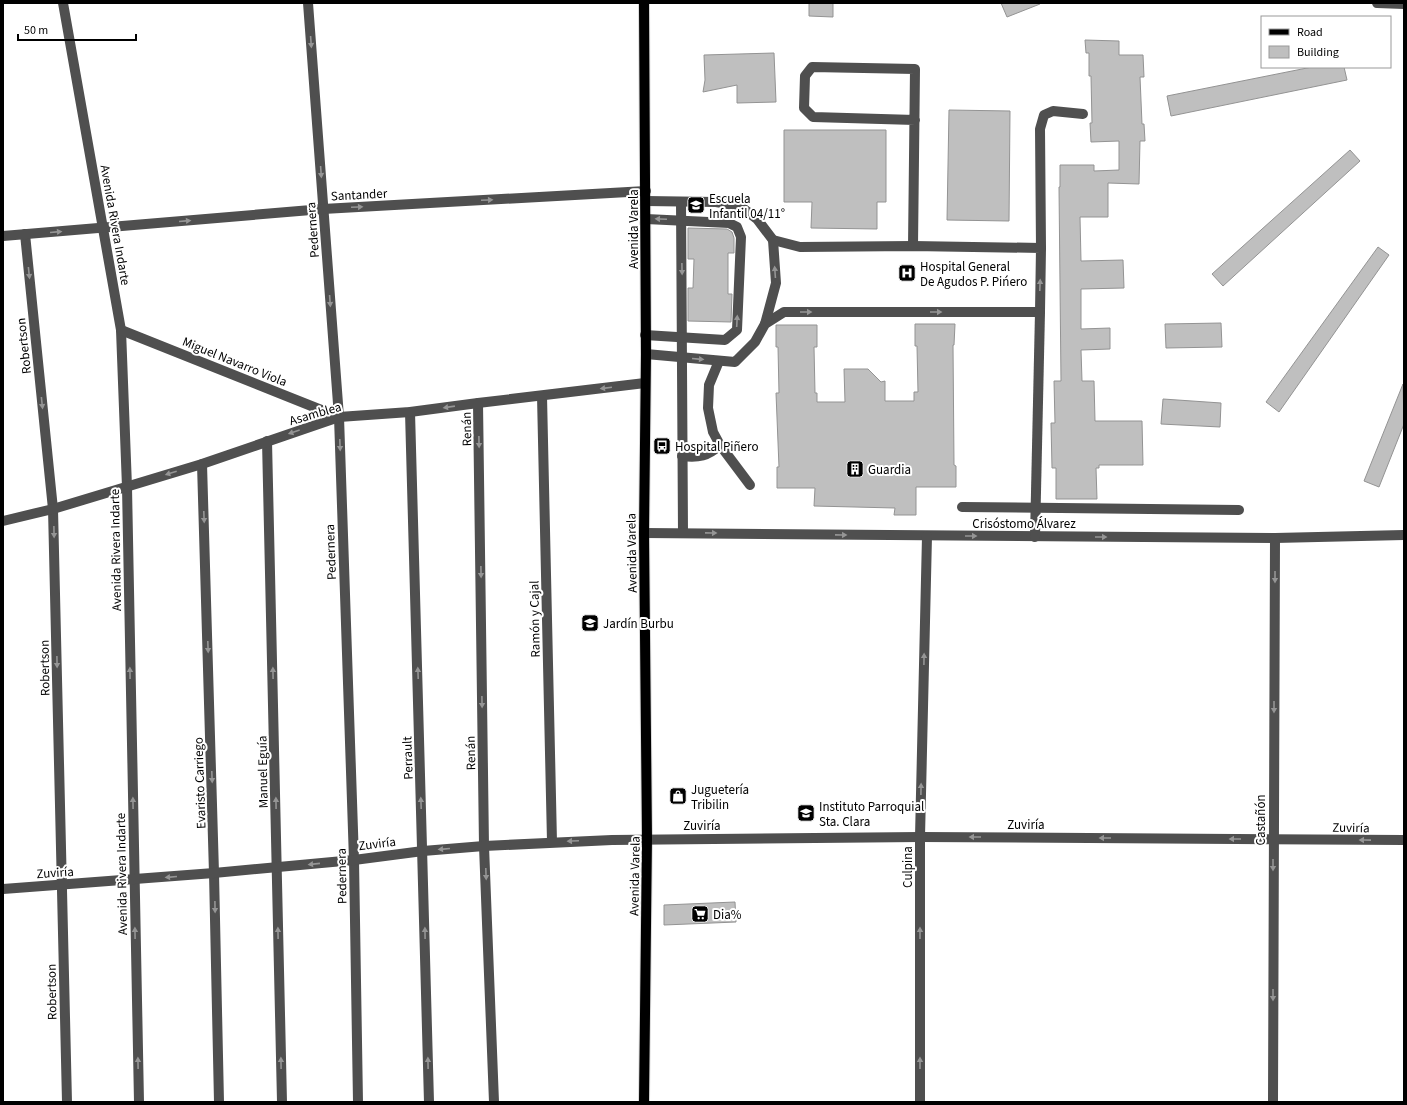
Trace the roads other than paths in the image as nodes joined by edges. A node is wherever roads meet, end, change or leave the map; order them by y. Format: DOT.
graph roads {
  1 [pos="64,3"];
  2 [pos="308,3"];
  3 [pos="644,3"];
  4 [pos="1377,3"];
  5 [pos="1404,4"];
  6 [pos="1083,114"];
  7 [pos="915,120"];
  8 [pos="646,191"];
  9 [pos="646,201"];
  10 [pos="681,202"];
  11 [pos="324,209"];
  12 [pos="646,219"];
  13 [pos="681,220"];
  14 [pos="104,228"];
  15 [pos="25,234"];
  16 [pos="3,236"];
  17 [pos="773,240"];
  18 [pos="913,246"];
  19 [pos="1041,248"];
  20 [pos="1040,312"];
  21 [pos="765,324"];
  22 [pos="121,330"];
  23 [pos="645,335"];
  24 [pos="683,338"];
  25 [pos="646,354"];
  26 [pos="682,358"];
  27 [pos="719,361"];
  28 [pos="645,384"];
  29 [pos="542,396"];
  30 [pos="478,403"];
  31 [pos="410,412"];
  32 [pos="339,417"];
  33 [pos="268,441"];
  34 [pos="720,445"];
  35 [pos="682,456"];
  36 [pos="202,464"];
  37 [pos="750,485"];
  38 [pos="126,487"];
  39 [pos="962,507"];
  40 [pos="1036,508"];
  41 [pos="53,509"];
  42 [pos="1239,510"];
  43 [pos="3,521"];
  44 [pos="644,533"];
  45 [pos="683,533"];
  46 [pos="1404,535"];
  47 [pos="927,536"];
  48 [pos="1035,537"];
  49 [pos="1275,538"];
  50 [pos="920,837"];
  51 [pos="647,838"];
  52 [pos="1273,839"];
  53 [pos="1404,840"];
  54 [pos="552,842"];
  55 [pos="484,846"];
  56 [pos="423,851"];
  57 [pos="354,860"];
  58 [pos="277,867"];
  59 [pos="214,873"];
  60 [pos="134,880"];
  61 [pos="61,884"];
  62 [pos="3,889"];
  63 [pos="67,1102"];
  64 [pos="139,1102"];
  65 [pos="219,1102"];
  66 [pos="282,1102"];
  67 [pos="358,1102"];
  68 [pos="429,1102"];
  69 [pos="494,1102"];
  70 [pos="644,1102"];
  71 [pos="920,1102"];
  72 [pos="1273,1102"];
  1 -- 14 [label="street, Avenida Rivera Indarte"];
  2 -- 11 [label="street, Pedernera, one-way"];
  3 -- 8 [label="main road, Avenida Varela"];
  4 -- 5 [label="street"];
  6 -- 19 [label="street"];
  7 -- 7 [label="street"];
  7 -- 18 [label="street"];
  8 -- 9 [label="main road, Avenida Varela"];
  11 -- 8 [label="street, Santander, one-way"];
  9 -- 10 [label="street"];
  9 -- 12 [label="main road, Avenida Varela"];
  10 -- 13 [label="street"];
  10 -- 17 [label="street"];
  14 -- 11 [label="street, Santander, one-way"];
  11 -- 32 [label="street, Pedernera, one-way"];
  13 -- 12 [label="street, one-way"];
  12 -- 23 [label="main road, Avenida Varela"];
  13 -- 24 [label="street, one-way"];
  24 -- 13 [label="street, one-way"];
  15 -- 14 [label="street, Santander, one-way"];
  14 -- 22 [label="street, Avenida Rivera Indarte"];
  15 -- 16 [label="street, Santander"];
  15 -- 41 [label="street, Robertson, one-way"];
  17 -- 18 [label="street"];
  21 -- 17 [label="street, one-way"];
  18 -- 19 [label="street"];
  20 -- 19 [label="street, one-way"];
  21 -- 20 [label="street, one-way"];
  20 -- 40 [label="street"];
  21 -- 27 [label="street"];
  22 -- 32 [label="street, Miguel Navarro Viola"];
  22 -- 38 [label="street, Avenida Rivera Indarte"];
  23 -- 24 [label="street"];
  23 -- 25 [label="main road, Avenida Varela"];
  24 -- 26 [label="street"];
  25 -- 26 [label="street"];
  25 -- 28 [label="main road, Avenida Varela"];
  26 -- 27 [label="street, one-way"];
  26 -- 35 [label="street"];
  27 -- 34 [label="street"];
  28 -- 29 [label="street, Asamblea, one-way"];
  28 -- 44 [label="main road, Avenida Varela"];
  29 -- 30 [label="street, Asamblea"];
  29 -- 54 [label="street, Ramón y Cajal"];
  30 -- 31 [label="street, Asamblea, one-way"];
  30 -- 55 [label="street, Renán, one-way"];
  31 -- 32 [label="street, Asamblea"];
  56 -- 31 [label="street, Perrault, one-way"];
  32 -- 33 [label="street, Asamblea, one-way"];
  32 -- 57 [label="street, Pedernera, one-way"];
  33 -- 36 [label="street, Asamblea"];
  58 -- 33 [label="street, Manuel Eguía, one-way"];
  34 -- 35 [label="street"];
  34 -- 37 [label="street"];
  35 -- 45 [label="street"];
  36 -- 38 [label="street, Asamblea, one-way"];
  36 -- 59 [label="street, Evaristo Carriego, one-way"];
  38 -- 41 [label="street, Asamblea"];
  60 -- 38 [label="street, Avenida Rivera Indarte, one-way"];
  39 -- 40 [label="street"];
  40 -- 42 [label="street"];
  40 -- 48 [label="street"];
  41 -- 43 [label="street, Asamblea"];
  41 -- 61 [label="street, Robertson, one-way"];
  44 -- 45 [label="street, Crisóstomo Álvarez"];
  44 -- 51 [label="main road, Avenida Varela"];
  45 -- 47 [label="street, Crisóstomo Álvarez, one-way"];
  46 -- 49 [label="street, Crisóstomo Álvarez"];
  47 -- 48 [label="street, Crisóstomo Álvarez, one-way"];
  50 -- 47 [label="street, Culpina, one-way"];
  48 -- 49 [label="street, Crisóstomo Álvarez, one-way"];
  49 -- 52 [label="street, Castañón, one-way"];
  50 -- 51 [label="street, Zuviría"];
  52 -- 50 [label="street, Zuviría, one-way"];
  71 -- 50 [label="street, Culpina, one-way"];
  51 -- 54 [label="street, Zuviría, one-way"];
  51 -- 70 [label="main road, Avenida Varela"];
  53 -- 52 [label="street, Zuviría, one-way"];
  52 -- 72 [label="street, Castañón, one-way"];
  54 -- 55 [label="street, Zuviría"];
  55 -- 56 [label="street, Zuviría, one-way"];
  55 -- 69 [label="street, Renán, one-way"];
  56 -- 57 [label="street, Zuviría"];
  68 -- 56 [label="street, Perrault, one-way"];
  57 -- 58 [label="street, Zuviría, one-way"];
  57 -- 67 [label="street, Pedernera"];
  58 -- 59 [label="street, Zuviría"];
  66 -- 58 [label="street, Manuel Eguía, one-way"];
  59 -- 60 [label="street, Zuviría, one-way"];
  59 -- 65 [label="street, Evaristo Carriego, one-way"];
  60 -- 61 [label="street, Zuviría"];
  64 -- 60 [label="street, Avenida Rivera Indarte, one-way"];
  61 -- 62 [label="street, Zuviría"];
  61 -- 63 [label="street, Robertson"];
}
